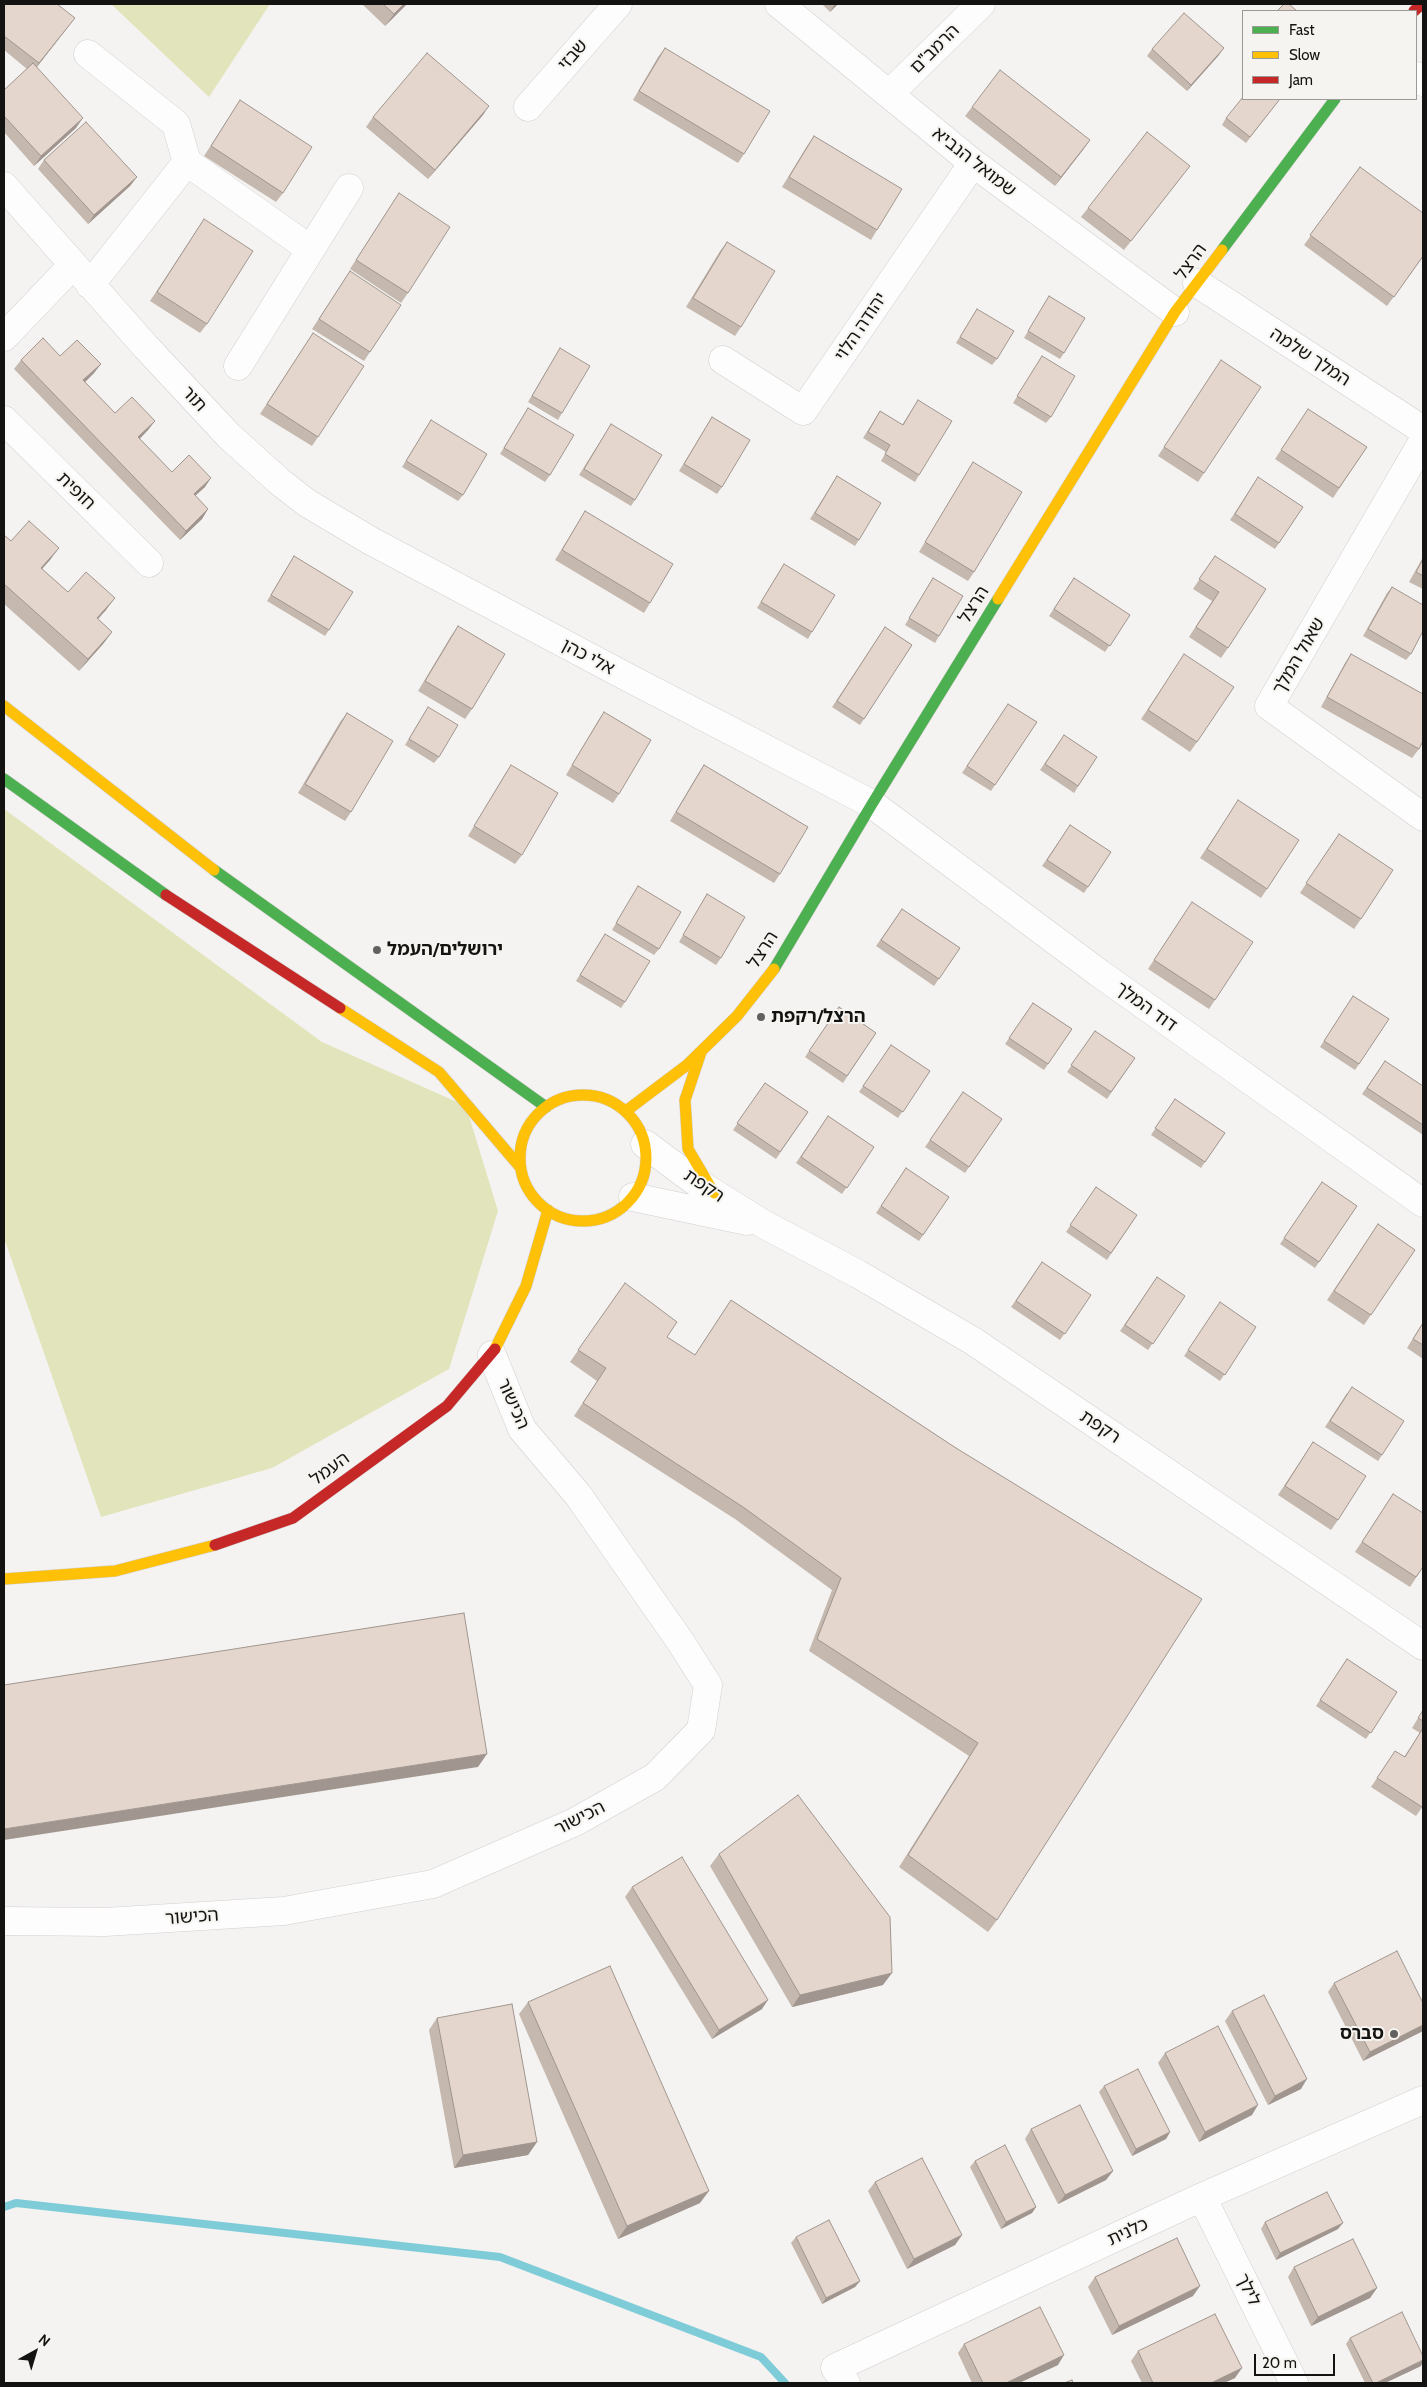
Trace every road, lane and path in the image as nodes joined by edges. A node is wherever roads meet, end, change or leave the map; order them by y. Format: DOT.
graph roads {
  1 [pos="618,4"];
  2 [pos="779,4"];
  3 [pos="981,4"];
  4 [pos="88,54"];
  5 [pos="889,94"];
  6 [pos="1334,100"];
  7 [pos="528,107"];
  8 [pos="187,162"];
  9 [pos="973,163"];
  10 [pos="4,186"];
  11 [pos="349,188"];
  12 [pos="310,249"];
  13 [pos="82,275"];
  14 [pos="1197,283"];
  15 [pos="1174,312"];
  16 [pos="4,338"];
  17 [pos="722,360"];
  18 [pos="238,366"];
  19 [pos="4,420"];
  20 [pos="1423,430"];
  21 [pos="1423,441"];
  22 [pos="308,503"];
  23 [pos="149,563"];
  24 [pos="4,706"];
  25 [pos="4,779"];
  26 [pos="872,804"];
  27 [pos="1423,817"];
  28 [pos="701,1051"];
  29 [pos="546,1107"];
  30 [pos="626,1112"];
  31 [pos="644,1144"];
  32 [pos="520,1167"];
  33 [pos="714,1193"];
  34 [pos="632,1197"];
  35 [pos="1423,1204"];
  36 [pos="548,1210"];
  37 [pos="765,1225"];
  38 [pos="492,1355"];
  39 [pos="4,1580"];
  40 [pos="1423,1646"];
  41 [pos="4,1921"];
  42 [pos="1423,2100"];
  43 [pos="1202,2197"];
  44 [pos="840,2376"];
  45 [pos="1294,2383"];
  1 -- 7 [label="street, שבזי"];
  2 -- 5 [label="street, שמואל הנביא"];
  3 -- 5 [label="street, הרמב\"ם"];
  4 -- 8 [label="street"];
  5 -- 9 [label="street, שמואל הנביא"];
  6 -- 14 [label="street, הרצל"];
  8 -- 12 [label="street"];
  8 -- 13 [label="street"];
  9 -- 15 [label="street, שמואל הנביא"];
  9 -- 17 [label="street, יהודה הלוי"];
  10 -- 13 [label="street, תור"];
  11 -- 12 [label="street"];
  12 -- 18 [label="street"];
  13 -- 16 [label="street"];
  13 -- 22 [label="street, תור"];
  14 -- 15 [label="street, הרצל"];
  14 -- 20 [label="street, המלך שלמה"];
  15 -- 26 [label="street, הרצל"];
  19 -- 23 [label="street, חופית"];
  21 -- 27 [label="street, שאול המלך"];
  22 -- 26 [label="street, אלי כהן"];
  24 -- 29 [label="street"];
  25 -- 32 [label="street"];
  26 -- 28 [label="street, הרצל"];
  26 -- 35 [label="street, דוד המלך"];
  28 -- 30 [label="street, הרצל"];
  28 -- 33 [label="street"];
  29 -- 30 [label="street"];
  29 -- 32 [label="street"];
  30 -- 31 [label="street"];
  31 -- 33 [label="street, רקפת"];
  31 -- 34 [label="street"];
  32 -- 36 [label="street"];
  33 -- 37 [label="street, רקפת"];
  34 -- 36 [label="street"];
  34 -- 37 [label="street, רקפת"];
  36 -- 38 [label="street, העמל"];
  37 -- 40 [label="street, רקפת"];
  38 -- 39 [label="street, העמל"];
  38 -- 41 [label="street, הכישור"];
  42 -- 43 [label="street, כלנית"];
  43 -- 44 [label="street, כלנית"];
  43 -- 45 [label="street, לילך"];
}
